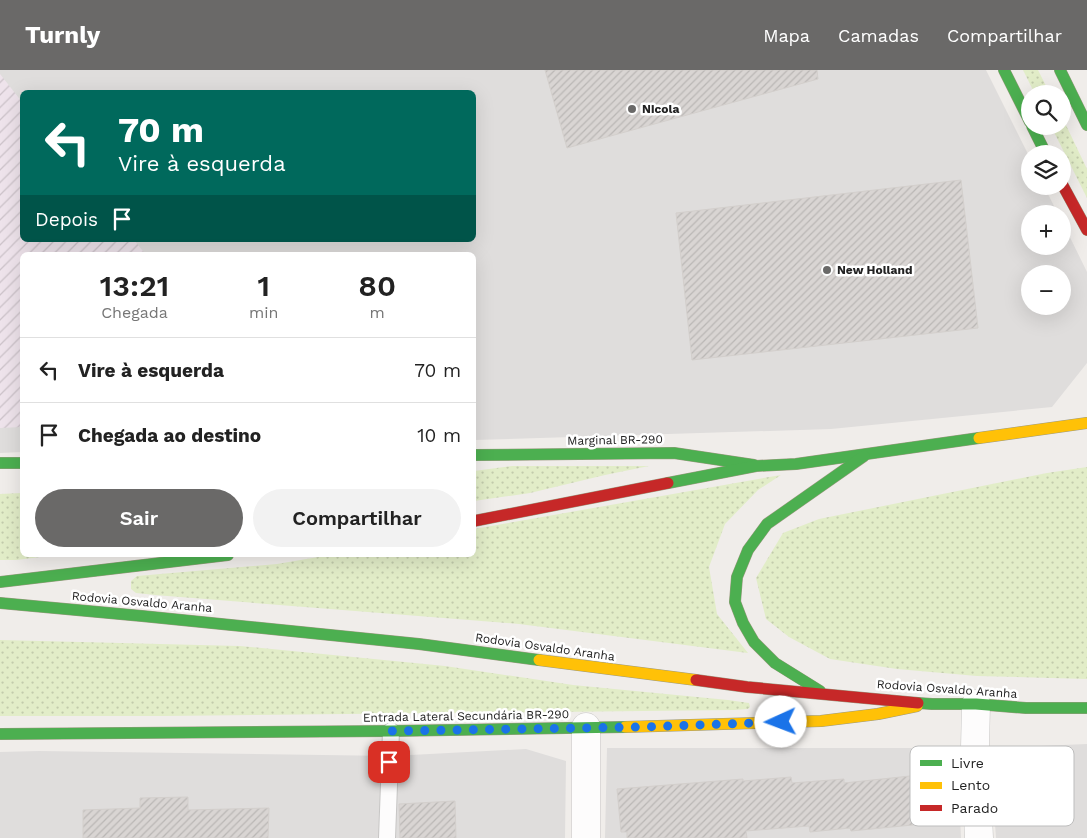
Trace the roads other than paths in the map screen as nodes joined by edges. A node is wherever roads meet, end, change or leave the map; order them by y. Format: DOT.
graph roads {
  1 [pos="1004,70"];
  2 [pos="1060,70"];
  3 [pos="1021,104"];
  4 [pos="1087,125"];
  5 [pos="1068,195"];
  6 [pos="1087,230"];
  7 [pos="1087,423"];
  8 [pos="867,453"];
  9 [pos="476,455"];
  10 [pos="0,463"];
  11 [pos="20,463"];
  12 [pos="756,466"];
  13 [pos="476,521"];
  14 [pos="211,557"];
  15 [pos="0,582"];
  16 [pos="0,603"];
  17 [pos="823,694"];
  18 [pos="932,704"];
  19 [pos="976,704"];
  20 [pos="1087,708"];
  21 [pos="586,727"];
  22 [pos="391,731"];
  23 [pos="0,734"];
  24 [pos="975,746"];
  25 [pos="387,838"];
  26 [pos="586,838"];
  1 -- 3 [label="main road"];
  2 -- 4 [label="main road"];
  5 -- 6 [label="main road"];
  7 -- 8 [label="main road"];
  8 -- 12 [label="main road"];
  8 -- 17 [label="main road"];
  9 -- 12 [label="main road, Marginal BR-290"];
  10 -- 11 [label="main road"];
  12 -- 13 [label="main road"];
  14 -- 15 [label="main road, Rodovia Osvaldo Aranha"];
  16 -- 17 [label="main road, Rodovia Osvaldo Aranha"];
  17 -- 18 [label="main road, Rodovia Osvaldo Aranha"];
  18 -- 19 [label="main road, Rodovia Osvaldo Aranha"];
  18 -- 21 [label="main road, Entrada Lateral Secundária BR-290"];
  19 -- 20 [label="main road, Rodovia Osvaldo Aranha"];
  19 -- 24 [label="street"];
  21 -- 22 [label="main road, Entrada Lateral Secundária BR-290"];
  21 -- 26 [label="street"];
  22 -- 23 [label="main road, Entrada Lateral Secundária BR-290"];
  22 -- 25 [label="lane"];
}
